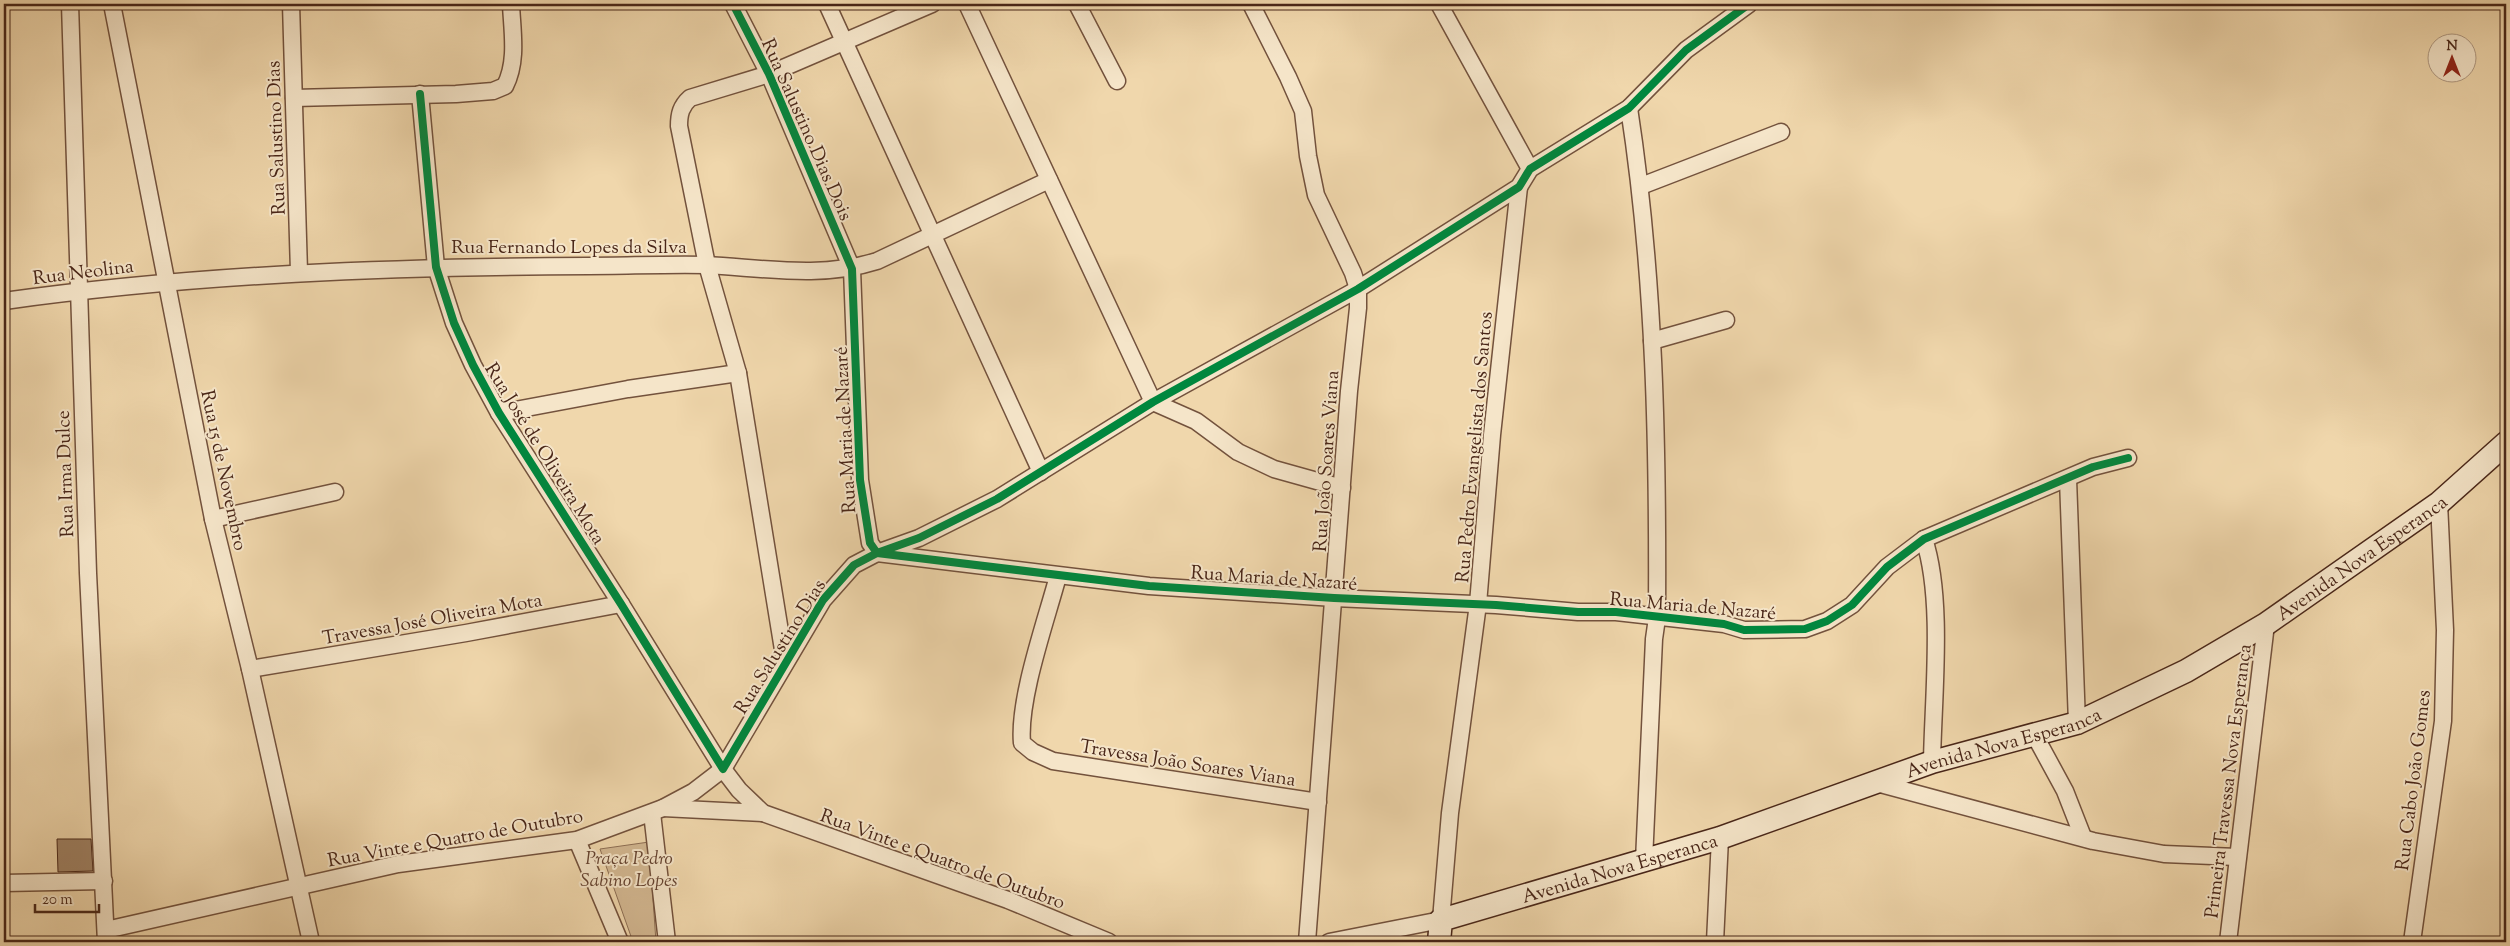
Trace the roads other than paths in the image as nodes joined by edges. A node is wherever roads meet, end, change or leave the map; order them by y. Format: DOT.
graph roads {
  1 [pos="70,4"];
  2 [pos="112,4"];
  3 [pos="292,4"];
  4 [pos="511,4"];
  5 [pos="733,4"];
  6 [pos="827,4"];
  7 [pos="932,4"];
  8 [pos="967,4"];
  9 [pos="1078,4"];
  10 [pos="1251,4"];
  11 [pos="1439,4"];
  12 [pos="1749,4"];
  13 [pos="846,42"];
  14 [pos="768,74"];
  15 [pos="1117,81"];
  16 [pos="420,94"];
  17 [pos="294,98"];
  18 [pos="1629,108"];
  19 [pos="1781,132"];
  20 [pos="1530,170"];
  21 [pos="1049,180"];
  22 [pos="1641,186"];
  23 [pos="1519,187"];
  24 [pos="933,234"];
  25 [pos="707,265"];
  26 [pos="436,267"];
  27 [pos="852,269"];
  28 [pos="299,272"];
  29 [pos="167,282"];
  30 [pos="1358,289"];
  31 [pos="77,291"];
  32 [pos="4,301"];
  33 [pos="1726,320"];
  34 [pos="1652,341"];
  35 [pos="738,374"];
  36 [pos="1153,402"];
  37 [pos="499,413"];
  38 [pos="2506,443"];
  39 [pos="2128,458"];
  40 [pos="1041,472"];
  41 [pos="2068,479"];
  42 [pos="1342,488"];
  43 [pos="335,492"];
  44 [pos="2439,503"];
  45 [pos="214,519"];
  46 [pos="1924,539"];
  47 [pos="877,553"];
  48 [pos="1058,576"];
  49 [pos="1334,598"];
  50 [pos="621,604"];
  51 [pos="1478,604"];
  52 [pos="1657,618"];
  53 [pos="2266,624"];
  54 [pos="786,662"];
  55 [pos="250,670"];
  56 [pos="2077,723"];
  57 [pos="2034,734"];
  58 [pos="1932,762"];
  59 [pos="723,769"];
  60 [pos="1873,782"];
  61 [pos="1318,802"];
  62 [pos="658,810"];
  63 [pos="763,813"];
  64 [pos="2083,837"];
  65 [pos="1720,838"];
  66 [pos="577,840"];
  67 [pos="2238,857"];
  68 [pos="1644,861"];
  69 [pos="104,881"];
  70 [pos="4,883"];
  71 [pos="300,886"];
  72 [pos="1440,931"];
  73 [pos="106,936"];
  74 [pos="311,942"];
  75 [pos="620,942"];
  76 [pos="667,942"];
  77 [pos="1108,942"];
  78 [pos="1307,942"];
  79 [pos="1329,942"];
  80 [pos="1716,942"];
  81 [pos="2228,942"];
  82 [pos="2412,942"];
  1 -- 31 [label="street, Rua Irma Dulce"];
  2 -- 29 [label="street, Rua 15 de Novembro"];
  3 -- 17 [label="street, Rua Salustino Dias"];
  4 -- 16 [label="street"];
  5 -- 14 [label="street, Rua Salustino Dias Dois"];
  6 -- 13 [label="street"];
  7 -- 13 [label="street"];
  8 -- 21 [label="street"];
  9 -- 15 [label="street"];
  10 -- 30 [label="street, Rua João Soares Viana"];
  11 -- 20 [label="street"];
  12 -- 18 [label="street"];
  13 -- 14 [label="street"];
  13 -- 24 [label="street"];
  14 -- 25 [label="street, Rua Salustino Dias Dois"];
  14 -- 27 [label="street, Rua Salustino Dias Dois"];
  16 -- 17 [label="street"];
  16 -- 26 [label="street, Rua José de Oliveira Mota"];
  17 -- 28 [label="street, Rua Salustino Dias"];
  18 -- 20 [label="street"];
  18 -- 22 [label="street"];
  19 -- 22 [label="street"];
  20 -- 23 [label="street"];
  21 -- 24 [label="street, Rua Fernando Lopes da Silva"];
  21 -- 36 [label="street"];
  22 -- 34 [label="street"];
  23 -- 30 [label="street, Rua Salustino Dias"];
  23 -- 51 [label="street, Rua Pedro Evangelista dos Santos"];
  24 -- 27 [label="street, Rua Fernando Lopes da Silva"];
  24 -- 40 [label="street"];
  25 -- 26 [label="street, Rua Fernando Lopes da Silva"];
  25 -- 27 [label="street, Rua Fernando Lopes da Silva"];
  25 -- 35 [label="street, Rua Salustino Dias Dois"];
  26 -- 28 [label="street, Rua Fernando Lopes da Silva"];
  26 -- 37 [label="street, Rua José de Oliveira Mota"];
  27 -- 47 [label="street, Rua Maria de Nazaré"];
  28 -- 29 [label="street, Rua Fernando Lopes da Silva"];
  29 -- 31 [label="street, Rua Neolina"];
  29 -- 45 [label="street, Rua 15 de Novembro"];
  30 -- 36 [label="street, Rua Salustino Dias"];
  30 -- 42 [label="street, Rua João Soares Viana"];
  31 -- 32 [label="street, Rua Neolina"];
  31 -- 69 [label="street, Rua Irma Dulce"];
  33 -- 34 [label="street"];
  34 -- 52 [label="street"];
  35 -- 37 [label="street"];
  35 -- 54 [label="street, Rua Salustino Dias Dois"];
  36 -- 40 [label="street, Rua Salustino Dias"];
  36 -- 42 [label="street"];
  37 -- 50 [label="street, Rua José de Oliveira Mota"];
  38 -- 44 [label="main road, Avenida Nova Esperanca"];
  39 -- 41 [label="street, Rua Maria de Nazaré"];
  40 -- 47 [label="street, Rua Salustino Dias"];
  41 -- 46 [label="street, Rua Maria de Nazaré"];
  41 -- 56 [label="street"];
  42 -- 49 [label="street, Rua João Soares Viana"];
  43 -- 45 [label="street"];
  44 -- 53 [label="main road, Avenida Nova Esperanca"];
  44 -- 82 [label="street, Rua Cabo João Gomes"];
  45 -- 55 [label="street, Rua 15 de Novembro"];
  46 -- 52 [label="street, Rua Maria de Nazaré"];
  46 -- 58 [label="street"];
  47 -- 48 [label="street, Rua Maria de Nazaré"];
  47 -- 54 [label="street, Rua Salustino Dias"];
  48 -- 49 [label="street, Rua Maria de Nazaré"];
  48 -- 61 [label="street, Travessa João Soares Viana"];
  49 -- 51 [label="street, Rua Maria de Nazaré"];
  49 -- 61 [label="street, Rua João Soares Viana"];
  50 -- 55 [label="street, Travessa José Oliveira Mota"];
  50 -- 59 [label="street, Rua José de Oliveira Mota"];
  51 -- 52 [label="street, Rua Maria de Nazaré"];
  51 -- 72 [label="street, Rua Pedro Evangelista dos Santos"];
  52 -- 68 [label="street"];
  53 -- 56 [label="main road, Avenida Nova Esperanca"];
  53 -- 67 [label="street, Primeira Travessa Nova Esperança"];
  54 -- 59 [label="street, Rua Salustino Dias"];
  55 -- 71 [label="street, Rua 15 de Novembro"];
  56 -- 57 [label="main road, Avenida Nova Esperanca"];
  57 -- 58 [label="main road, Avenida Nova Esperanca"];
  57 -- 64 [label="street"];
  58 -- 60 [label="main road, Avenida Nova Esperanca"];
  59 -- 62 [label="street, Rua Vinte e Quatro de Outubro"];
  59 -- 63 [label="street, Rua Vinte e Quatro de Outubro"];
  60 -- 64 [label="street"];
  60 -- 65 [label="main road, Avenida Nova Esperanca"];
  61 -- 78 [label="street, Rua João Soares Viana"];
  62 -- 63 [label="street, Rua Vinte e Quatro de Outubro"];
  62 -- 66 [label="street, Rua Vinte e Quatro de Outubro"];
  62 -- 76 [label="street"];
  63 -- 77 [label="street, Rua Vinte e Quatro de Outubro"];
  64 -- 67 [label="street"];
  65 -- 68 [label="main road, Avenida Nova Esperanca"];
  65 -- 80 [label="street"];
  66 -- 71 [label="street, Rua Vinte e Quatro de Outubro"];
  66 -- 75 [label="street"];
  67 -- 81 [label="street, Primeira Travessa Nova Esperança"];
  68 -- 72 [label="main road, Avenida Nova Esperanca"];
  69 -- 70 [label="street"];
  69 -- 73 [label="street, Rua Irma Dulce"];
  71 -- 73 [label="street, Rua Vinte e Quatro de Outubro"];
  71 -- 74 [label="street, Rua 15 de Novembro"];
  72 -- 79 [label="street"];
}
